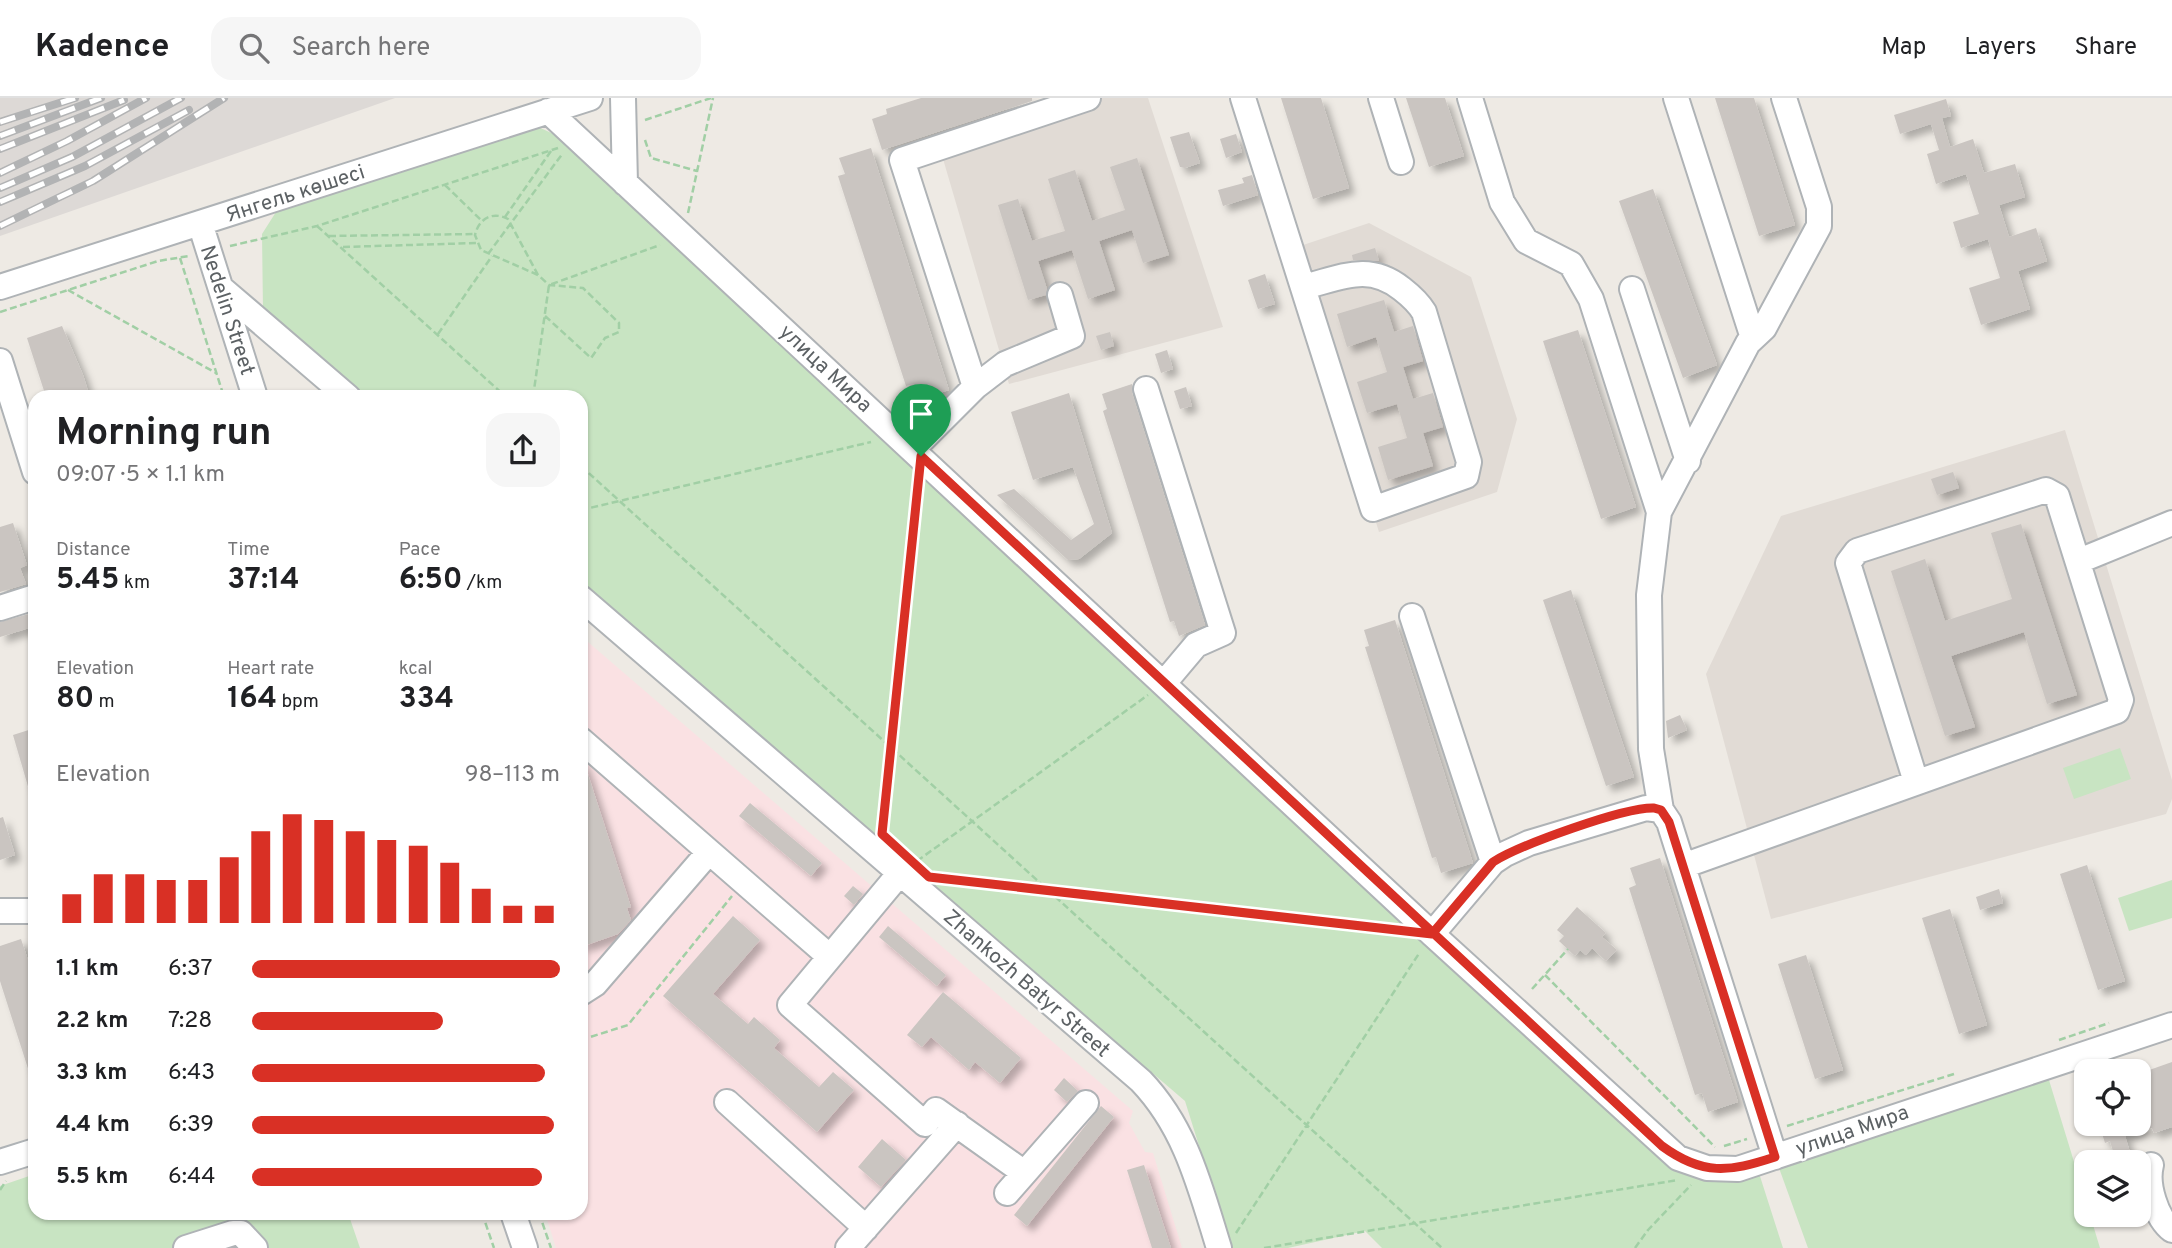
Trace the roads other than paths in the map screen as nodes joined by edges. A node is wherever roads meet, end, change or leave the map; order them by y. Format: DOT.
graph roads {
  1 [pos="590,98"];
  2 [pos="624,98"];
  3 [pos="1088,98"];
  4 [pos="1244,98"];
  5 [pos="1381,98"];
  6 [pos="1470,98"];
  7 [pos="1676,98"];
  8 [pos="1784,98"];
  9 [pos="548,111"];
  10 [pos="1401,162"];
  11 [pos="625,184"];
  12 [pos="200,223"];
  13 [pos="0,287"];
  14 [pos="221,287"];
  15 [pos="1303,288"];
  16 [pos="1632,289"];
  17 [pos="1060,295"];
  18 [pos="1753,338"];
  19 [pos="0,361"];
  20 [pos="975,387"];
  21 [pos="1146,389"];
  22 [pos="253,390"];
  23 [pos="340,390"];
  24 [pos="911,447"];
  25 [pos="28,450"];
  26 [pos="1688,461"];
  27 [pos="1659,512"];
  28 [pos="2172,523"];
  29 [pos="2079,561"];
  30 [pos="28,599"];
  31 [pos="588,604"];
  32 [pos="0,608"];
  33 [pos="1412,616"];
  34 [pos="1164,683"];
  35 [pos="588,746"];
  36 [pos="1916,782"];
  37 [pos="1661,810"];
  38 [pos="709,852"];
  39 [pos="1493,862"];
  40 [pos="1683,866"];
  41 [pos="911,872"];
  42 [pos="0,911"];
  43 [pos="28,911"];
  44 [pos="1432,934"];
  45 [pos="830,957"];
  46 [pos="588,988"];
  47 [pos="2172,1025"];
  48 [pos="727,1102"];
  49 [pos="1086,1103"];
  50 [pos="957,1124"];
  51 [pos="28,1153"];
  52 [pos="1775,1157"];
  53 [pos="0,1162"];
  54 [pos="1023,1172"];
  55 [pos="2158,1177"];
  56 [pos="1007,1193"];
  57 [pos="515,1220"];
  58 [pos="866,1228"];
  59 [pos="2172,1230"];
  60 [pos="1227,1242"];
  61 [pos="186,1248"];
  62 [pos="255,1248"];
  63 [pos="525,1248"];
  64 [pos="848,1248"];
  1 -- 9 [label="street, Янгель көшесі"];
  2 -- 11 [label="street"];
  3 -- 20 [label="street"];
  4 -- 15 [label="street"];
  5 -- 10 [label="street"];
  6 -- 27 [label="street"];
  7 -- 18 [label="street"];
  8 -- 18 [label="street"];
  9 -- 11 [label="street, улица Мира"];
  9 -- 12 [label="street, Янгель көшесі"];
  11 -- 24 [label="street, улица Мира"];
  12 -- 13 [label="street, Янгель көшесі"];
  12 -- 14 [label="street, Nedelin Street"];
  14 -- 22 [label="street, Nedelin Street"];
  14 -- 23 [label="street"];
  15 -- 15 [label="street"];
  16 -- 26 [label="street"];
  17 -- 20 [label="street"];
  18 -- 26 [label="street"];
  19 -- 25 [label="street"];
  20 -- 24 [label="street"];
  21 -- 34 [label="street"];
  24 -- 34 [label="street, улица Мира"];
  26 -- 27 [label="street"];
  27 -- 37 [label="street"];
  28 -- 29 [label="street"];
  29 -- 36 [label="street"];
  29 -- 36 [label="street"];
  30 -- 32 [label="street"];
  31 -- 41 [label="street, Zhankozh Batyr Street"];
  33 -- 39 [label="street"];
  34 -- 44 [label="street, улица Мира"];
  35 -- 38 [label="street"];
  36 -- 40 [label="street"];
  37 -- 39 [label="street"];
  37 -- 40 [label="street"];
  38 -- 45 [label="street"];
  38 -- 46 [label="street"];
  39 -- 44 [label="street"];
  40 -- 52 [label="street"];
  41 -- 45 [label="street"];
  41 -- 60 [label="street, Zhankozh Batyr Street"];
  42 -- 43 [label="street"];
  44 -- 52 [label="street, улица Мира"];
  45 -- 50 [label="street"];
  47 -- 52 [label="street, улица Мира"];
  48 -- 58 [label="street"];
  49 -- 54 [label="street"];
  50 -- 54 [label="street"];
  50 -- 58 [label="street"];
  51 -- 53 [label="street"];
  54 -- 56 [label="street"];
  55 -- 59 [label="street"];
  57 -- 63 [label="street"];
  58 -- 64 [label="street"];
  61 -- 62 [label="street"];
}
